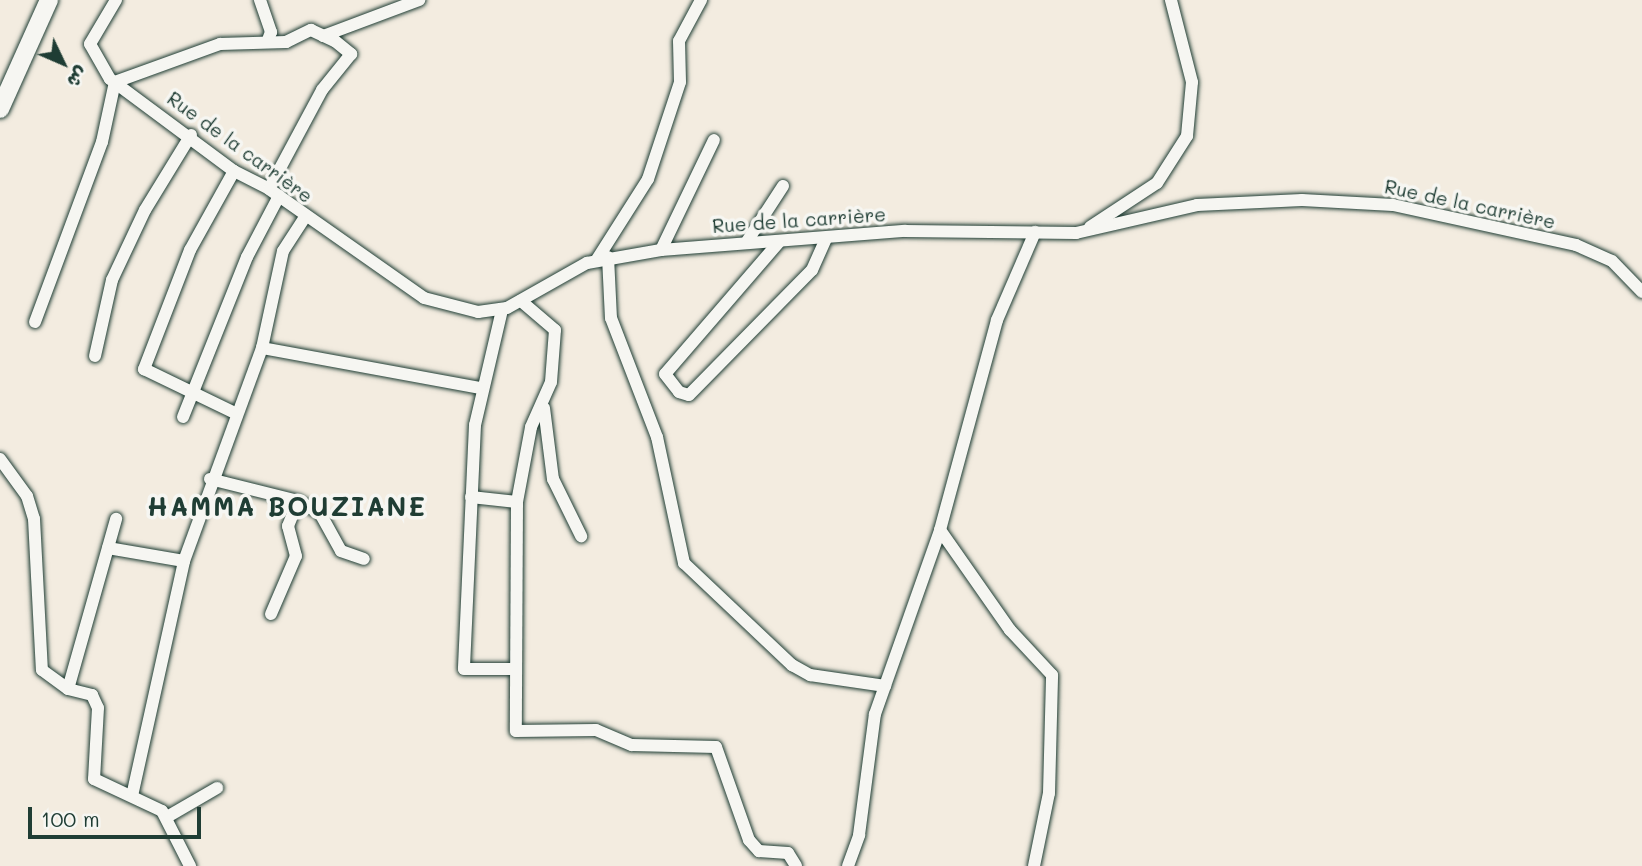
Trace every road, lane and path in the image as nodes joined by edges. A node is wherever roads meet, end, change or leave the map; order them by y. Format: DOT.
graph roads {
  1 [pos="49,0"];
  2 [pos="116,0"];
  3 [pos="260,0"];
  4 [pos="419,0"];
  5 [pos="701,0"];
  6 [pos="1171,0"];
  7 [pos="322,37"];
  8 [pos="268,40"];
  9 [pos="115,82"];
  10 [pos="0,109"];
  11 [pos="191,135"];
  12 [pos="714,140"];
  13 [pos="233,171"];
  14 [pos="783,186"];
  15 [pos="274,193"];
  16 [pos="305,217"];
  17 [pos="1035,232"];
  18 [pos="1074,233"];
  19 [pos="826,239"];
  20 [pos="779,242"];
  21 [pos="746,243"];
  22 [pos="661,250"];
  23 [pos="602,259"];
  24 [pos="1642,292"];
  25 [pos="521,301"];
  26 [pos="502,310"];
  27 [pos="35,322"];
  28 [pos="261,348"];
  29 [pos="95,356"];
  30 [pos="480,388"];
  31 [pos="191,394"];
  32 [pos="544,408"];
  33 [pos="237,414"];
  34 [pos="183,417"];
  35 [pos="0,459"];
  36 [pos="210,479"];
  37 [pos="471,497"];
  38 [pos="299,501"];
  39 [pos="517,502"];
  40 [pos="116,519"];
  41 [pos="940,530"];
  42 [pos="581,536"];
  43 [pos="108,548"];
  44 [pos="364,559"];
  45 [pos="184,561"];
  46 [pos="271,614"];
  47 [pos="515,669"];
  48 [pos="885,686"];
  49 [pos="68,690"];
  50 [pos="217,788"];
  51 [pos="132,796"];
  52 [pos="167,817"];
  53 [pos="190,866"];
  54 [pos="796,866"];
  55 [pos="848,866"];
  56 [pos="1034,866"];
  1 -- 10 [label="main road"];
  2 -- 9 [label="street, Rue de la carrière"];
  3 -- 8 [label="street"];
  4 -- 7 [label="street"];
  5 -- 23 [label="street"];
  6 -- 18 [label="street"];
  7 -- 8 [label="street"];
  7 -- 15 [label="street"];
  8 -- 9 [label="street"];
  9 -- 11 [label="street, Rue de la carrière"];
  9 -- 27 [label="street"];
  11 -- 13 [label="street, Rue de la carrière"];
  11 -- 29 [label="street"];
  12 -- 22 [label="street"];
  13 -- 15 [label="street, Rue de la carrière"];
  13 -- 31 [label="street"];
  14 -- 21 [label="street"];
  15 -- 16 [label="street, Rue de la carrière"];
  15 -- 31 [label="street"];
  16 -- 26 [label="street, Rue de la carrière"];
  16 -- 28 [label="street"];
  17 -- 18 [label="street, Rue de la carrière"];
  17 -- 19 [label="street, Rue de la carrière"];
  17 -- 41 [label="street"];
  18 -- 24 [label="street, Rue de la carrière"];
  19 -- 20 [label="street, Rue de la carrière"];
  19 -- 20 [label="street"];
  20 -- 21 [label="street, Rue de la carrière"];
  21 -- 22 [label="street, Rue de la carrière"];
  22 -- 23 [label="street, Rue de la carrière"];
  23 -- 25 [label="street, Rue de la carrière"];
  23 -- 48 [label="street"];
  25 -- 26 [label="street, Rue de la carrière"];
  25 -- 32 [label="street"];
  26 -- 30 [label="street"];
  28 -- 30 [label="street"];
  28 -- 33 [label="street"];
  30 -- 37 [label="street"];
  31 -- 33 [label="street"];
  31 -- 34 [label="street"];
  32 -- 39 [label="street"];
  32 -- 42 [label="street"];
  33 -- 36 [label="street"];
  35 -- 49 [label="street"];
  36 -- 38 [label="street"];
  36 -- 45 [label="street"];
  37 -- 39 [label="street"];
  37 -- 47 [label="street"];
  38 -- 44 [label="street"];
  38 -- 46 [label="street"];
  39 -- 47 [label="street"];
  40 -- 43 [label="street"];
  41 -- 48 [label="street"];
  41 -- 56 [label="street"];
  43 -- 45 [label="street"];
  43 -- 49 [label="street"];
  45 -- 51 [label="street"];
  47 -- 54 [label="street"];
  48 -- 55 [label="street"];
  49 -- 51 [label="street"];
  50 -- 52 [label="street"];
  51 -- 52 [label="street"];
  52 -- 53 [label="street"];
}
